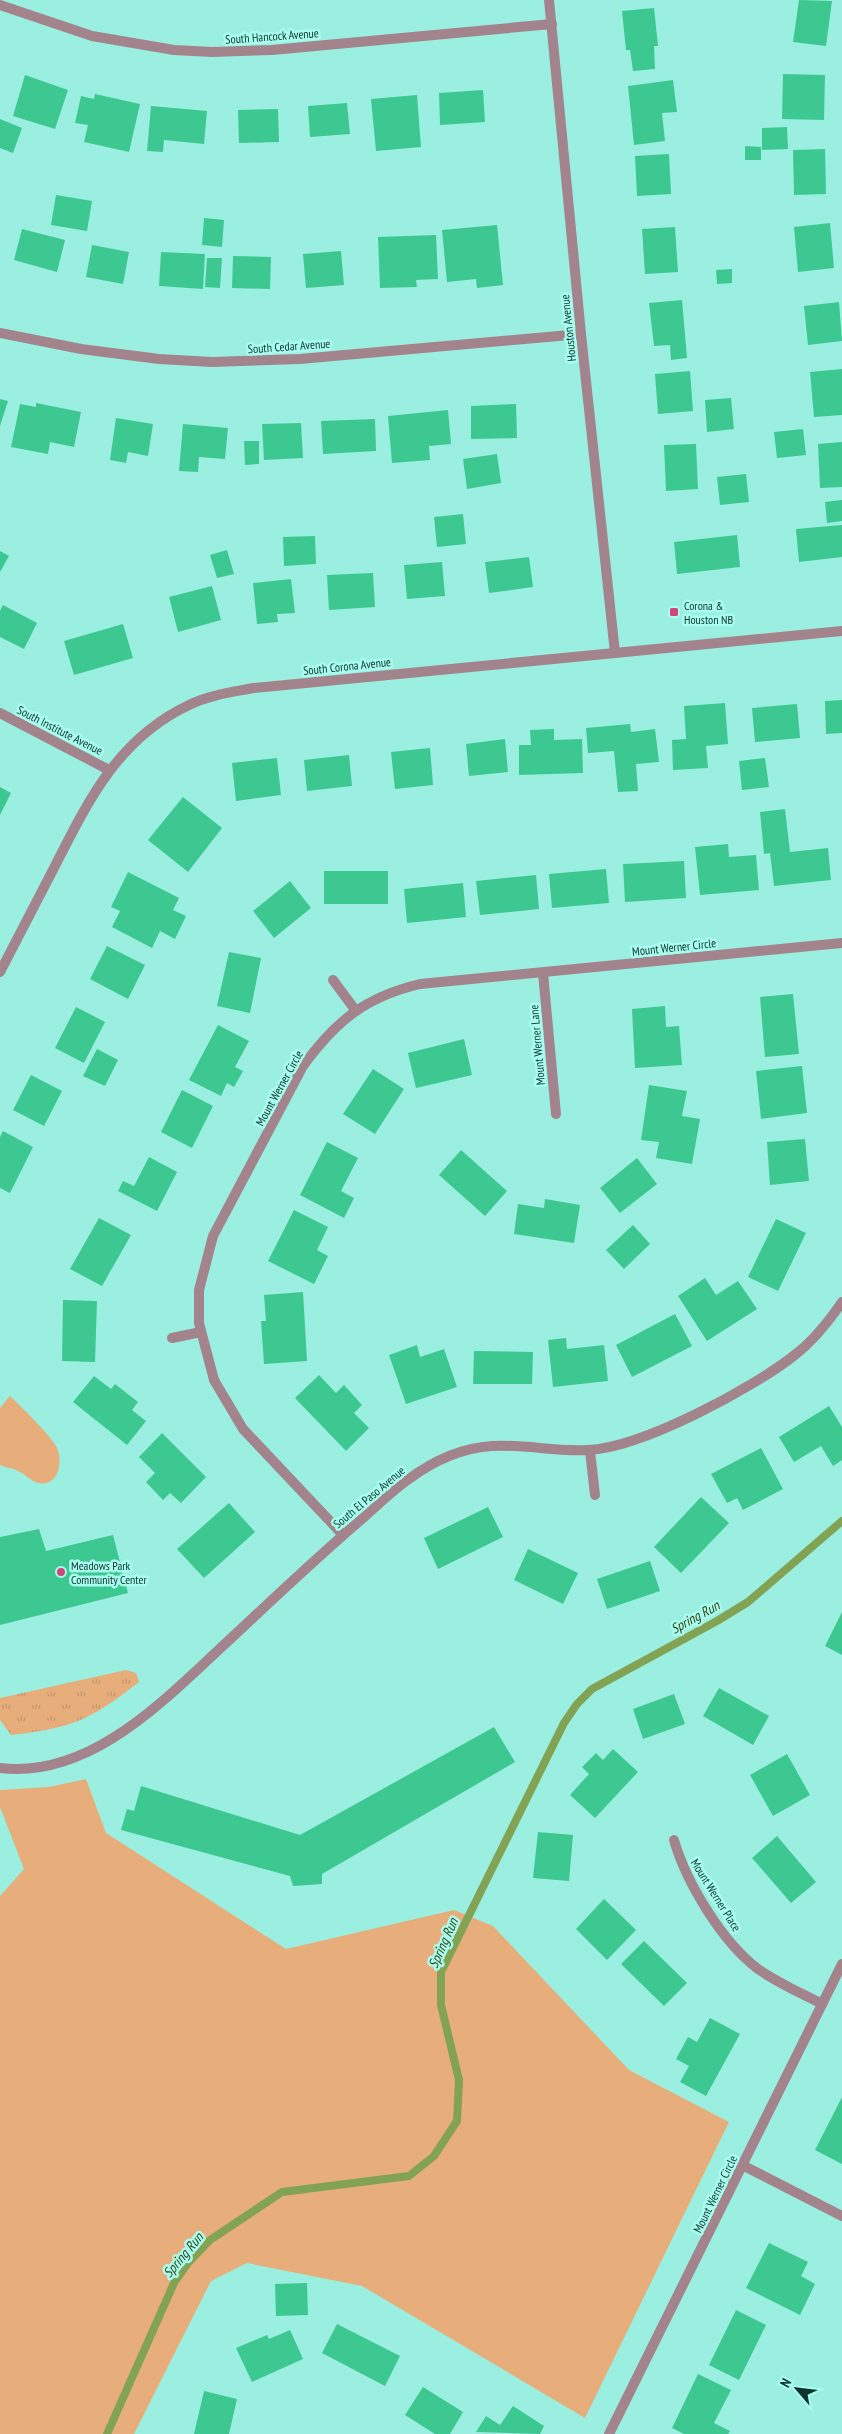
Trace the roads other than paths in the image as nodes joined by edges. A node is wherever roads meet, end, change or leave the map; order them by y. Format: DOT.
graph roads {
  1 [pos="550,0"];
  2 [pos="0,5"];
  3 [pos="552,24"];
  4 [pos="0,333"];
  5 [pos="581,334"];
  6 [pos="842,631"];
  7 [pos="615,653"];
  8 [pos="0,713"];
  9 [pos="109,770"];
  10 [pos="842,943"];
  11 [pos="0,972"];
  12 [pos="543,973"];
  13 [pos="333,980"];
  14 [pos="356,1010"];
  15 [pos="556,1114"];
  16 [pos="842,1302"];
  17 [pos="200,1332"];
  18 [pos="172,1338"];
  19 [pos="590,1450"];
  20 [pos="595,1495"];
  21 [pos="343,1535"];
  22 [pos="0,1768"];
  23 [pos="674,1840"];
  24 [pos="842,1964"];
  25 [pos="822,2004"];
  26 [pos="744,2166"];
  27 [pos="842,2216"];
  28 [pos="609,2434"];
  1 -- 3 [label="street, Houston Avenue"];
  2 -- 3 [label="street, South Hancock Avenue"];
  3 -- 5 [label="street, Houston Avenue"];
  4 -- 5 [label="street, South Cedar Avenue"];
  5 -- 7 [label="street, Houston Avenue"];
  6 -- 7 [label="street, South Corona Avenue"];
  7 -- 9 [label="street, South Corona Avenue"];
  8 -- 9 [label="street, South Institute Avenue"];
  9 -- 11 [label="street, South Corona Avenue"];
  10 -- 12 [label="street, Mount Werner Circle"];
  12 -- 14 [label="street, Mount Werner Circle"];
  12 -- 15 [label="street, Mount Werner Lane"];
  13 -- 14 [label="street"];
  14 -- 17 [label="street, Mount Werner Circle"];
  16 -- 19 [label="street, South El Paso Avenue"];
  17 -- 18 [label="street"];
  17 -- 21 [label="street, Mount Werner Circle"];
  19 -- 20 [label="street"];
  19 -- 21 [label="street, South El Paso Avenue"];
  21 -- 22 [label="street, South El Paso Avenue"];
  23 -- 25 [label="street, Mount Werner Place"];
  24 -- 25 [label="street, Mount Werner Circle"];
  25 -- 26 [label="street, Mount Werner Circle"];
  26 -- 27 [label="street"];
  26 -- 28 [label="street, Mount Werner Circle"];
}
